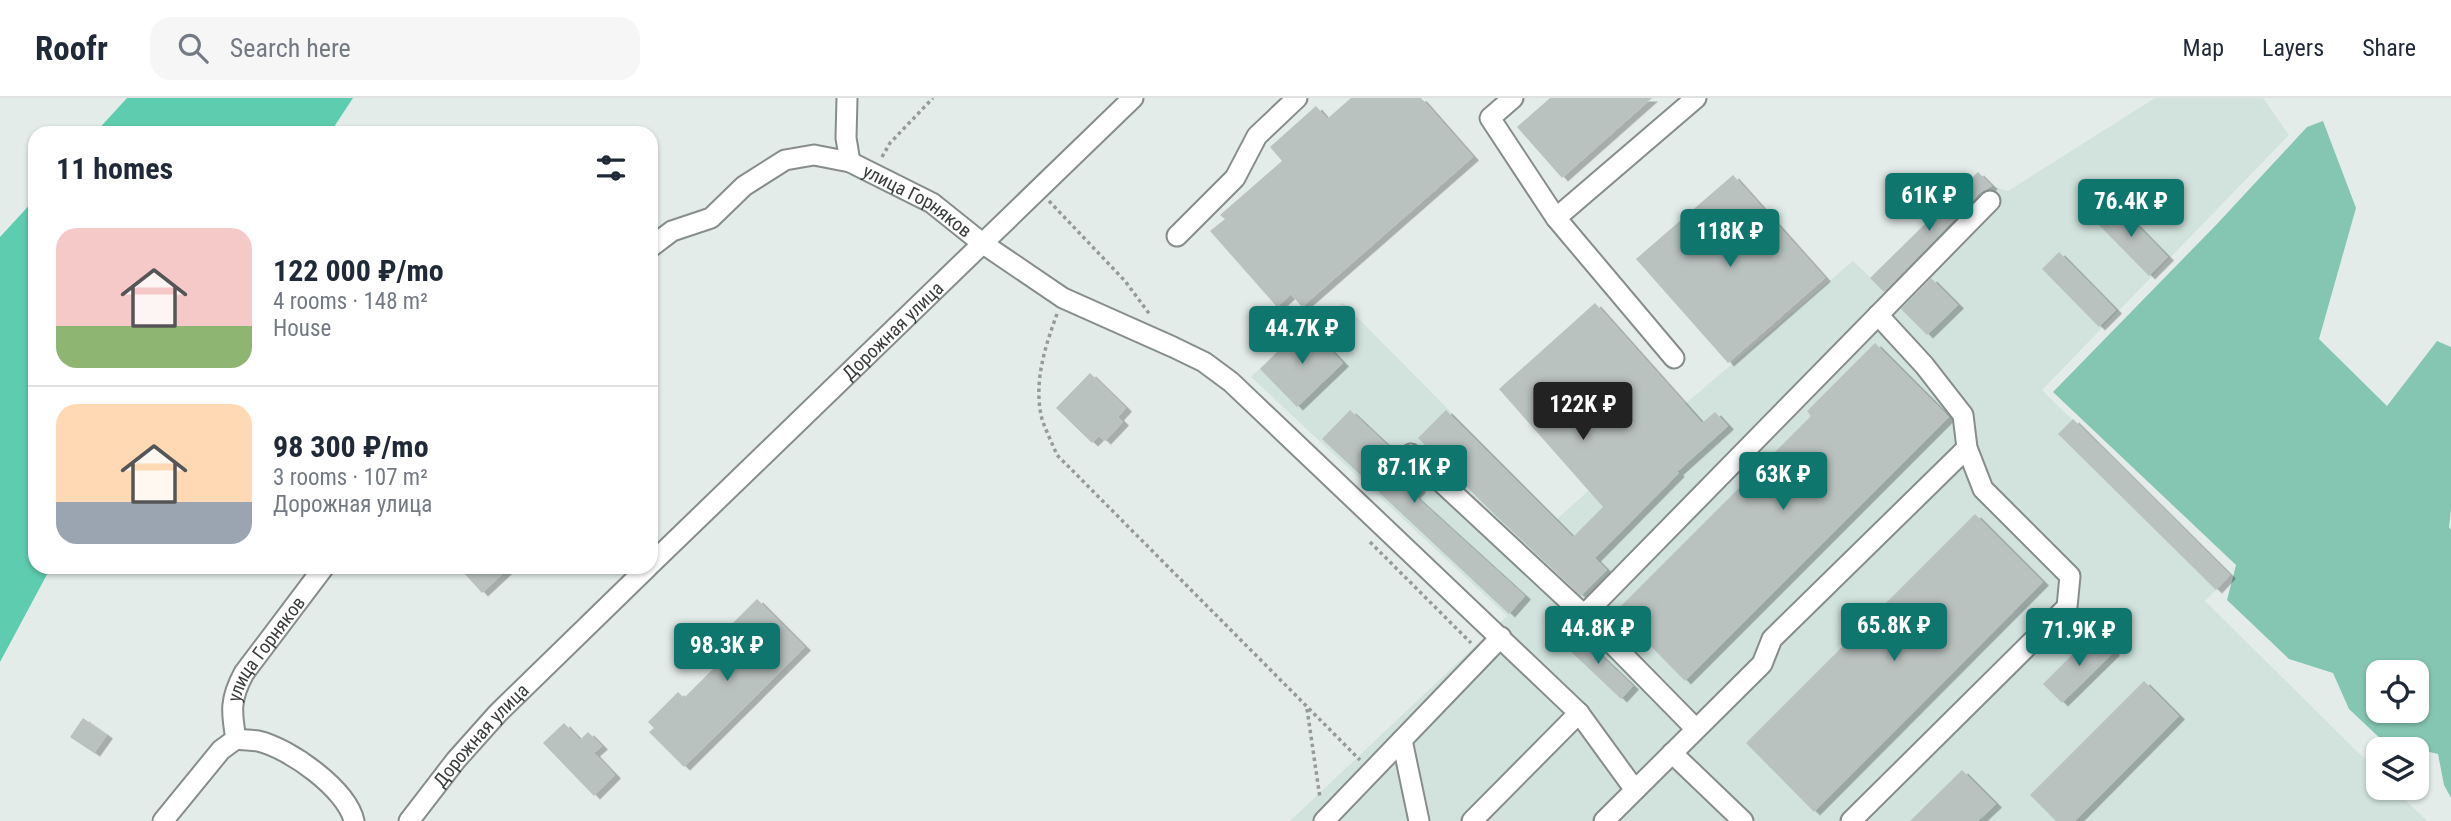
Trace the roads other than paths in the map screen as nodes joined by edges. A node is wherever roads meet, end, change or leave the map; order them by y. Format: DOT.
graph roads {
  1 [pos="847,98"];
  2 [pos="1133,98"];
  3 [pos="1297,98"];
  4 [pos="1513,98"];
  5 [pos="1696,98"];
  6 [pos="850,162"];
  7 [pos="1990,201"];
  8 [pos="1556,218"];
  9 [pos="1177,236"];
  10 [pos="658,242"];
  11 [pos="982,243"];
  12 [pos="1878,315"];
  13 [pos="1674,358"];
  14 [pos="1967,447"];
  15 [pos="1411,454"];
  16 [pos="658,557"];
  17 [pos="319,574"];
  18 [pos="641,574"];
  19 [pos="1584,615"];
  20 [pos="1500,636"];
  21 [pos="1579,713"];
  22 [pos="1696,729"];
  23 [pos="236,739"];
  24 [pos="1402,740"];
  25 [pos="1672,753"];
  26 [pos="1635,790"];
  27 [pos="1322,815"];
  28 [pos="1618,817"];
  29 [pos="163,821"];
  30 [pos="354,821"];
  31 [pos="409,821"];
  32 [pos="1419,821"];
  33 [pos="1472,821"];
  34 [pos="1744,821"];
  35 [pos="1851,821"];
  1 -- 6 [label="street, улица Горняков"];
  2 -- 11 [label="street, Дорожная улица"];
  3 -- 9 [label="street"];
  4 -- 8 [label="street"];
  5 -- 8 [label="street"];
  6 -- 10 [label="street, улица Горняков"];
  6 -- 11 [label="street, улица Горняков"];
  7 -- 12 [label="street"];
  8 -- 13 [label="street"];
  11 -- 16 [label="street, Дорожная улица"];
  11 -- 20 [label="street, улица Горняков"];
  12 -- 14 [label="street"];
  12 -- 19 [label="street"];
  14 -- 22 [label="street"];
  14 -- 35 [label="street"];
  15 -- 19 [label="street"];
  17 -- 23 [label="street, улица Горняков"];
  18 -- 31 [label="street, Дорожная улица"];
  19 -- 22 [label="street"];
  20 -- 21 [label="street, улица Горняков"];
  20 -- 24 [label="street"];
  21 -- 26 [label="street, улица Горняков"];
  21 -- 33 [label="street"];
  22 -- 25 [label="street"];
  23 -- 29 [label="street"];
  23 -- 30 [label="street"];
  24 -- 27 [label="street"];
  24 -- 32 [label="street"];
  25 -- 26 [label="street"];
  25 -- 34 [label="street"];
  26 -- 28 [label="street"];
}
